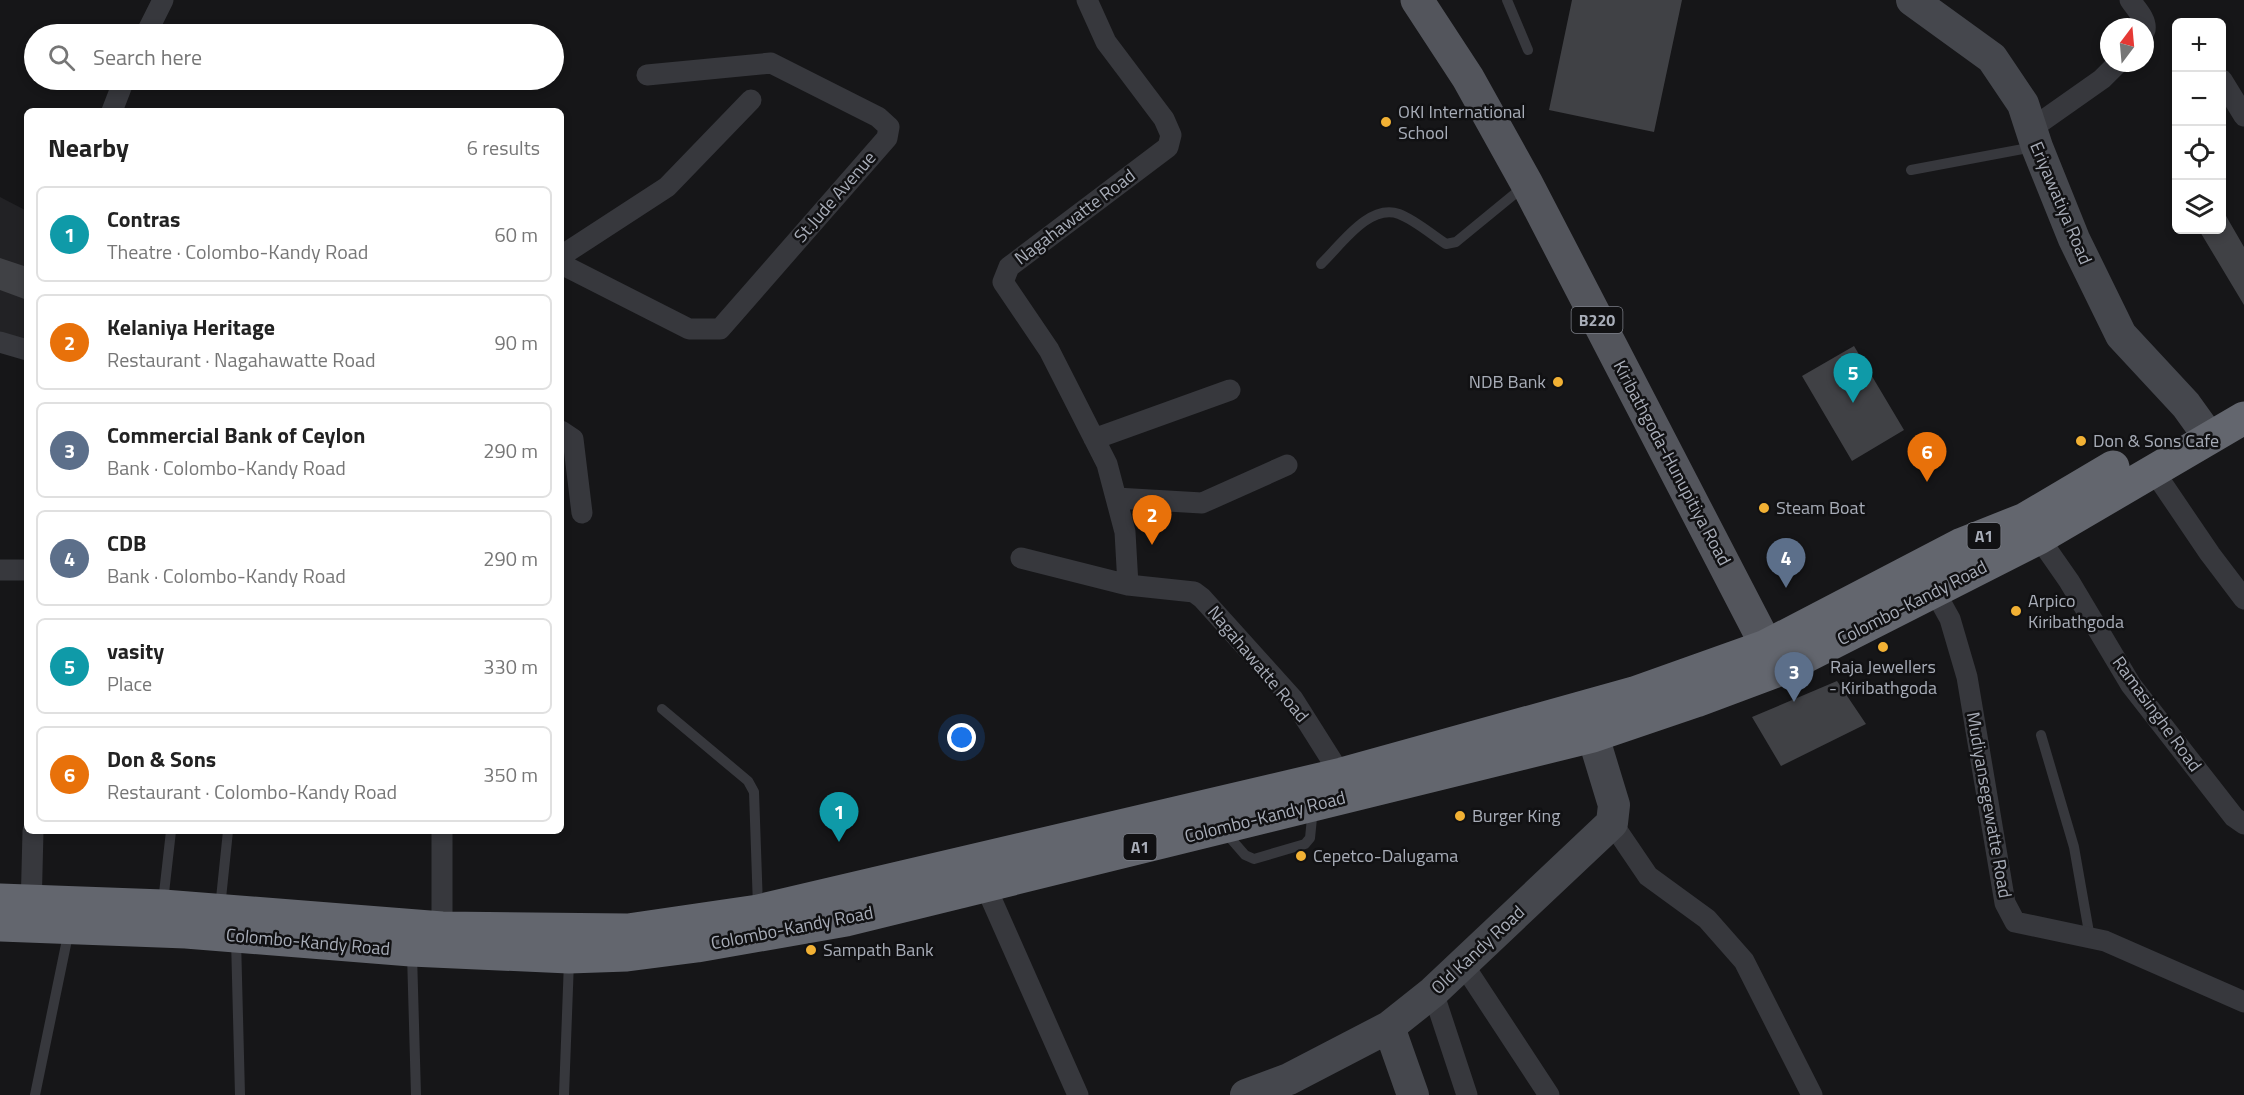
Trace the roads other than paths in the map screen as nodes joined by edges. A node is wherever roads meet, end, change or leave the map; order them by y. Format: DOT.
graph roads {
  1 [pos="163,0"];
  2 [pos="1088,0"];
  3 [pos="1417,0"];
  4 [pos="1507,0"];
  5 [pos="1912,0"];
  6 [pos="2130,0"];
  7 [pos="2143,18"];
  8 [pos="151,24"];
  9 [pos="1528,50"];
  10 [pos="2110,72"];
  11 [pos="647,75"];
  12 [pos="2226,87"];
  13 [pos="120,90"];
  14 [pos="751,100"];
  15 [pos="113,108"];
  16 [pos="2244,116"];
  17 [pos="2034,138"];
  18 [pos="1911,170"];
  19 [pos="1527,184"];
  20 [pos="564,254"];
  21 [pos="1321,264"];
  22 [pos="564,266"];
  23 [pos="0,342"];
  24 [pos="24,349"];
  25 [pos="1230,390"];
  26 [pos="2244,394"];
  27 [pos="2244,418"];
  28 [pos="2203,428"];
  29 [pos="564,434"];
  30 [pos="1094,439"];
  31 [pos="1287,465"];
  32 [pos="2153,470"];
  33 [pos="1116,498"];
  34 [pos="582,513"];
  35 [pos="2038,538"];
  36 [pos="1021,558"];
  37 [pos="0,570"];
  38 [pos="24,570"];
  39 [pos="1128,585"];
  40 [pos="1935,592"];
  41 [pos="2244,599"];
  42 [pos="1773,658"];
  43 [pos="663,709"];
  44 [pos="2041,735"];
  45 [pos="1593,736"];
  46 [pos="1347,785"];
  47 [pos="1612,823"];
  48 [pos="2244,824"];
  49 [pos="32,834"];
  50 [pos="171,834"];
  51 [pos="228,834"];
  52 [pos="442,834"];
  53 [pos="980,874"];
  54 [pos="163,906"];
  55 [pos="758,911"];
  56 [pos="16,913"];
  57 [pos="228,924"];
  58 [pos="70,927"];
  59 [pos="2090,939"];
  60 [pos="432,943"];
  61 [pos="570,957"];
  62 [pos="1463,964"];
  63 [pos="1432,992"];
  64 [pos="2244,1002"];
  65 [pos="1389,1027"];
  66 [pos="1293,1087"];
  67 [pos="35,1095"];
  68 [pos="240,1095"];
  69 [pos="416,1095"];
  70 [pos="564,1095"];
  71 [pos="1078,1095"];
  72 [pos="1246,1095"];
  73 [pos="1413,1095"];
  74 [pos="1467,1095"];
  75 [pos="1549,1095"];
  76 [pos="1812,1095"];
  1 -- 8 [label="street"];
  2 -- 30 [label="street, Nagahawatte Road"];
  3 -- 19 [label="main road, Kiribathgoda-Hunupitiya Road / B220"];
  4 -- 9 [label="lane"];
  5 -- 17 [label="street, Eriyawatiya Road"];
  6 -- 7 [label="street"];
  10 -- 17 [label="street"];
  11 -- 22 [label="street, St.Jude Avenue"];
  12 -- 16 [label="street"];
  13 -- 15 [label="street"];
  14 -- 20 [label="street"];
  17 -- 18 [label="lane"];
  17 -- 28 [label="street, Eriyawatiya Road"];
  19 -- 21 [label="lane"];
  19 -- 42 [label="main road, Kiribathgoda-Hunupitiya Road / B220"];
  23 -- 24 [label="street"];
  25 -- 30 [label="street"];
  26 -- 28 [label="highway, Colombo-Kandy Road / A1"];
  27 -- 28 [label="highway, Colombo-Kandy Road / A1"];
  28 -- 32 [label="highway, Colombo-Kandy Road / A1"];
  28 -- 42 [label="highway, Colombo-Kandy Road / A1"];
  29 -- 34 [label="street"];
  30 -- 33 [label="street, Nagahawatte Road"];
  31 -- 33 [label="street"];
  32 -- 35 [label="highway, Colombo-Kandy Road / A1"];
  32 -- 41 [label="street"];
  33 -- 39 [label="street, Nagahawatte Road"];
  35 -- 40 [label="highway, Colombo-Kandy Road / A1"];
  35 -- 48 [label="street, Ramasinghe Road"];
  36 -- 39 [label="street, Nagahawatte Road"];
  37 -- 38 [label="street"];
  39 -- 46 [label="street, Nagahawatte Road"];
  40 -- 42 [label="highway, Colombo-Kandy Road / A1"];
  40 -- 59 [label="street, Mudiyansegewatte Road"];
  42 -- 45 [label="highway, Colombo-Kandy Road / A1"];
  42 -- 46 [label="highway, Colombo-Kandy Road / A1"];
  43 -- 55 [label="lane"];
  44 -- 59 [label="lane"];
  45 -- 46 [label="highway, Colombo-Kandy Road / A1"];
  45 -- 47 [label="street"];
  46 -- 53 [label="highway, Colombo-Kandy Road / A1"];
  46 -- 53 [label="highway, Colombo-Kandy Road / A1"];
  47 -- 62 [label="street, Old Kandy Road"];
  47 -- 76 [label="street"];
  49 -- 56 [label="street"];
  50 -- 54 [label="lane"];
  51 -- 57 [label="lane"];
  52 -- 60 [label="street"];
  53 -- 55 [label="highway, Colombo-Kandy Road / A1"];
  53 -- 61 [label="highway, Colombo-Kandy Road / A1"];
  53 -- 71 [label="street"];
  54 -- 56 [label="highway, Colombo-Kandy Road / A1"];
  54 -- 57 [label="highway, Colombo-Kandy Road / A1"];
  55 -- 60 [label="highway, Colombo-Kandy Road / A1"];
  56 -- 58 [label="highway, Colombo-Kandy Road / A1"];
  57 -- 58 [label="highway, Colombo-Kandy Road / A1"];
  57 -- 60 [label="highway, Colombo-Kandy Road / A1"];
  57 -- 68 [label="lane"];
  58 -- 67 [label="lane"];
  59 -- 64 [label="street, Mudiyansegewatte Road"];
  60 -- 61 [label="highway, Colombo-Kandy Road / A1"];
  60 -- 69 [label="lane"];
  61 -- 70 [label="lane"];
  62 -- 63 [label="street, Old Kandy Road"];
  62 -- 75 [label="street"];
  63 -- 65 [label="street, Old Kandy Road"];
  63 -- 74 [label="street"];
  65 -- 66 [label="street, Old Kandy Road"];
  65 -- 73 [label="street"];
  66 -- 72 [label="street, Old Kandy Road"];
}
